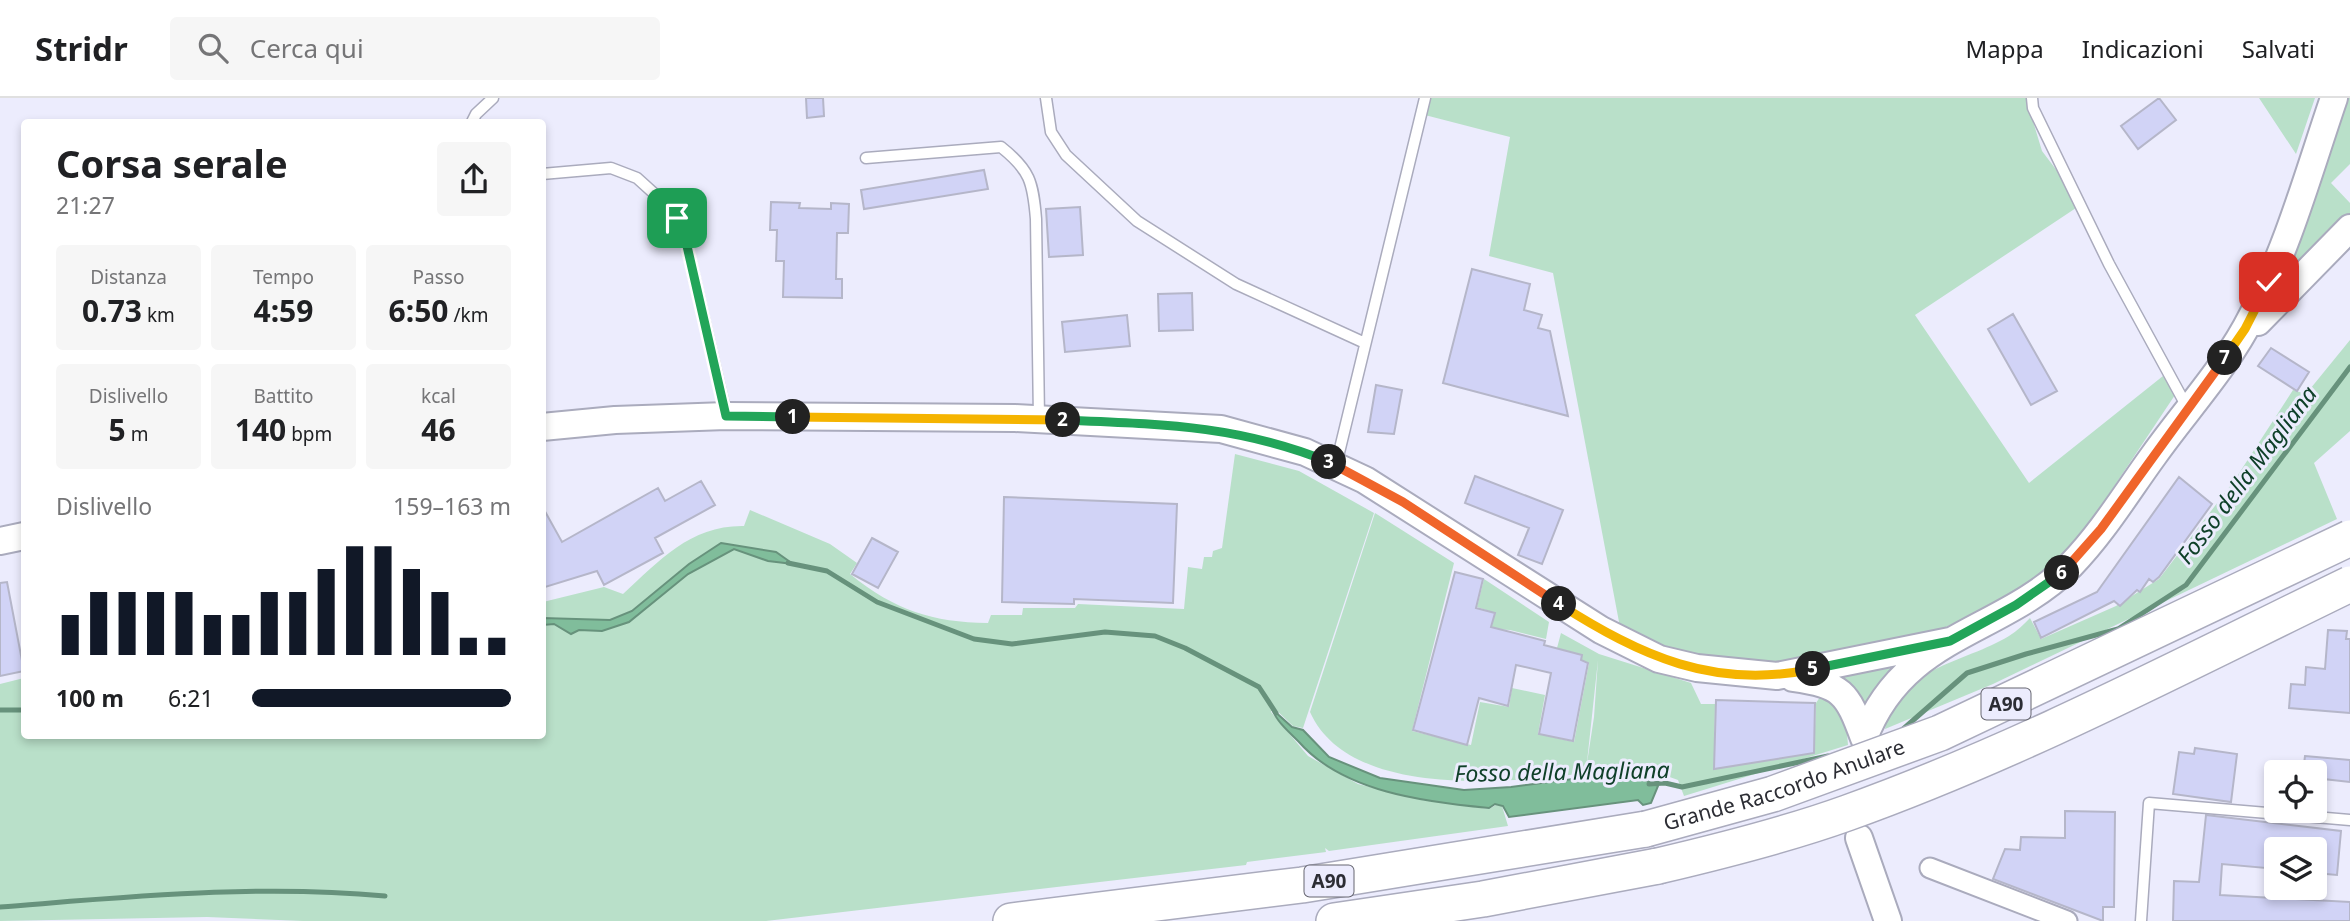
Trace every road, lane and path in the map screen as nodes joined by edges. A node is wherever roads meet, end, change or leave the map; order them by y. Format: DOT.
graph roads {
  1 [pos="493,98"];
  2 [pos="1046,98"];
  3 [pos="1425,98"];
  4 [pos="2032,98"];
  5 [pos="2334,98"];
  6 [pos="474,119"];
  7 [pos="866,158"];
  8 [pos="546,174"];
  9 [pos="2350,228"];
  10 [pos="1366,343"];
  11 [pos="2234,346"];
  12 [pos="2187,408"];
  13 [pos="726,416"];
  14 [pos="1039,419"];
  15 [pos="546,427"];
  16 [pos="1336,466"];
  17 [pos="21,537"];
  18 [pos="2350,538"];
  19 [pos="0,541"];
  20 [pos="2350,584"];
  21 [pos="1950,641"];
  22 [pos="1777,676"];
  23 [pos="2350,821"];
  24 [pos="1860,838"];
  25 [pos="1930,868"];
  26 [pos="1011,921"];
  27 [pos="1334,921"];
  28 [pos="1888,921"];
  29 [pos="2067,921"];
  30 [pos="2141,921"];
  1 -- 6 [label="lane"];
  2 -- 10 [label="lane"];
  3 -- 10 [label="lane"];
  4 -- 12 [label="lane"];
  5 -- 11 [label="main road"];
  7 -- 14 [label="lane"];
  8 -- 13 [label="lane"];
  9 -- 11 [label="main road"];
  10 -- 16 [label="lane"];
  11 -- 12 [label="main road"];
  12 -- 21 [label="main road"];
  13 -- 14 [label="main road"];
  13 -- 15 [label="main road"];
  14 -- 16 [label="main road"];
  16 -- 22 [label="main road"];
  17 -- 19 [label="main road"];
  18 -- 26 [label="highway, Grande Raccordo Anulare / A90, bridge"];
  20 -- 27 [label="highway, Grande Raccordo Anulare / A90, bridge"];
  21 -- 22 [label="main road"];
  21 -- 22 [label="main road"];
  23 -- 30 [label="lane"];
  24 -- 28 [label="main road"];
  25 -- 29 [label="street"];
}
